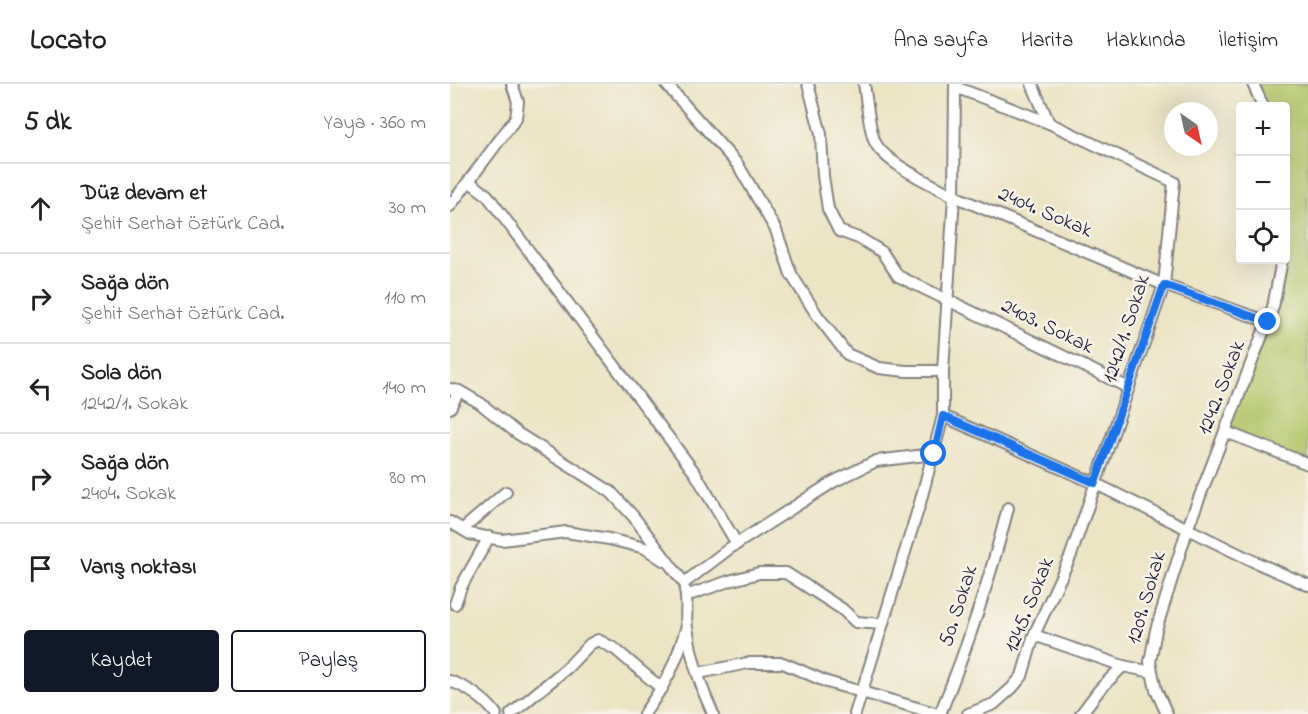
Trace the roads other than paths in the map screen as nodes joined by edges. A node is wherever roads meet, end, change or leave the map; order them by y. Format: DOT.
graph roads {
  1 [pos="512,84"];
  2 [pos="666,84"];
  3 [pos="808,84"];
  4 [pos="864,84"];
  5 [pos="1032,84"];
  6 [pos="1252,84"];
  7 [pos="955,86"];
  8 [pos="1261,102"];
  9 [pos="1049,123"];
  10 [pos="470,182"];
  11 [pos="954,196"];
  12 [pos="450,206"];
  13 [pos="1282,264"];
  14 [pos="1164,285"];
  15 [pos="947,301"];
  16 [pos="1268,322"];
  17 [pos="944,371"];
  18 [pos="1129,388"];
  19 [pos="455,390"];
  20 [pos="450,408"];
  21 [pos="943,416"];
  22 [pos="1226,432"];
  23 [pos="934,454"];
  24 [pos="1308,464"];
  25 [pos="1095,483"];
  26 [pos="506,492"];
  27 [pos="1008,508"];
  28 [pos="450,522"];
  29 [pos="1188,527"];
  30 [pos="463,529"];
  31 [pos="489,537"];
  32 [pos="737,544"];
  33 [pos="673,567"];
  34 [pos="684,583"];
  35 [pos="1308,585"];
  36 [pos="686,596"];
  37 [pos="455,604"];
  38 [pos="882,624"];
  39 [pos="687,626"];
  40 [pos="1034,635"];
  41 [pos="1123,666"];
  42 [pos="1152,672"];
  43 [pos="699,673"];
  44 [pos="450,681"];
  45 [pos="662,689"];
  46 [pos="863,692"];
  47 [pos="919,711"];
  48 [pos="496,714"];
  49 [pos="511,714"];
  50 [pos="644,714"];
  51 [pos="713,714"];
  52 [pos="855,714"];
  53 [pos="939,714"];
  54 [pos="968,714"];
  55 [pos="1081,714"];
  56 [pos="1167,714"];
  1 -- 10 [label="street"];
  2 -- 17 [label="street"];
  3 -- 15 [label="street, 2403. Sokak"];
  4 -- 11 [label="street, 2404. Sokak"];
  5 -- 9 [label="street"];
  6 -- 8 [label="street"];
  7 -- 9 [label="street"];
  7 -- 11 [label="street"];
  9 -- 14 [label="street, 1242/1. Sokak"];
  10 -- 12 [label="street"];
  10 -- 32 [label="street"];
  11 -- 14 [label="street, 2404. Sokak"];
  11 -- 15 [label="street"];
  13 -- 16 [label="street, 1242. Sokak"];
  14 -- 16 [label="street, 2404. Sokak"];
  14 -- 18 [label="street, 1242/1. Sokak"];
  15 -- 17 [label="street"];
  15 -- 18 [label="street, 2403. Sokak"];
  16 -- 22 [label="street, 1242. Sokak"];
  17 -- 21 [label="street"];
  18 -- 25 [label="street, 1242/1. Sokak"];
  19 -- 20 [label="street"];
  19 -- 33 [label="street"];
  21 -- 23 [label="street"];
  21 -- 25 [label="street"];
  22 -- 24 [label="street"];
  22 -- 29 [label="street, 1242. Sokak"];
  23 -- 32 [label="street"];
  23 -- 38 [label="street"];
  25 -- 29 [label="street"];
  25 -- 40 [label="street, 1245. Sokak"];
  26 -- 30 [label="street"];
  27 -- 53 [label="street, 50. Sokak"];
  28 -- 30 [label="street"];
  29 -- 35 [label="street"];
  29 -- 42 [label="street, 1209. Sokak"];
  30 -- 31 [label="street"];
  31 -- 33 [label="street"];
  31 -- 37 [label="street"];
  32 -- 34 [label="street"];
  33 -- 34 [label="street"];
  34 -- 36 [label="street"];
  36 -- 38 [label="street"];
  36 -- 39 [label="street"];
  38 -- 46 [label="street"];
  39 -- 43 [label="street"];
  39 -- 45 [label="street"];
  40 -- 41 [label="street"];
  40 -- 54 [label="street, 1245. Sokak"];
  41 -- 42 [label="street"];
  41 -- 55 [label="street, 1209. Sokak"];
  42 -- 56 [label="street, 1209. Sokak"];
  43 -- 46 [label="street"];
  43 -- 51 [label="street"];
  44 -- 48 [label="street"];
  45 -- 49 [label="street"];
  45 -- 50 [label="street"];
  46 -- 47 [label="street"];
  46 -- 52 [label="street"];
  47 -- 53 [label="street"];
}
